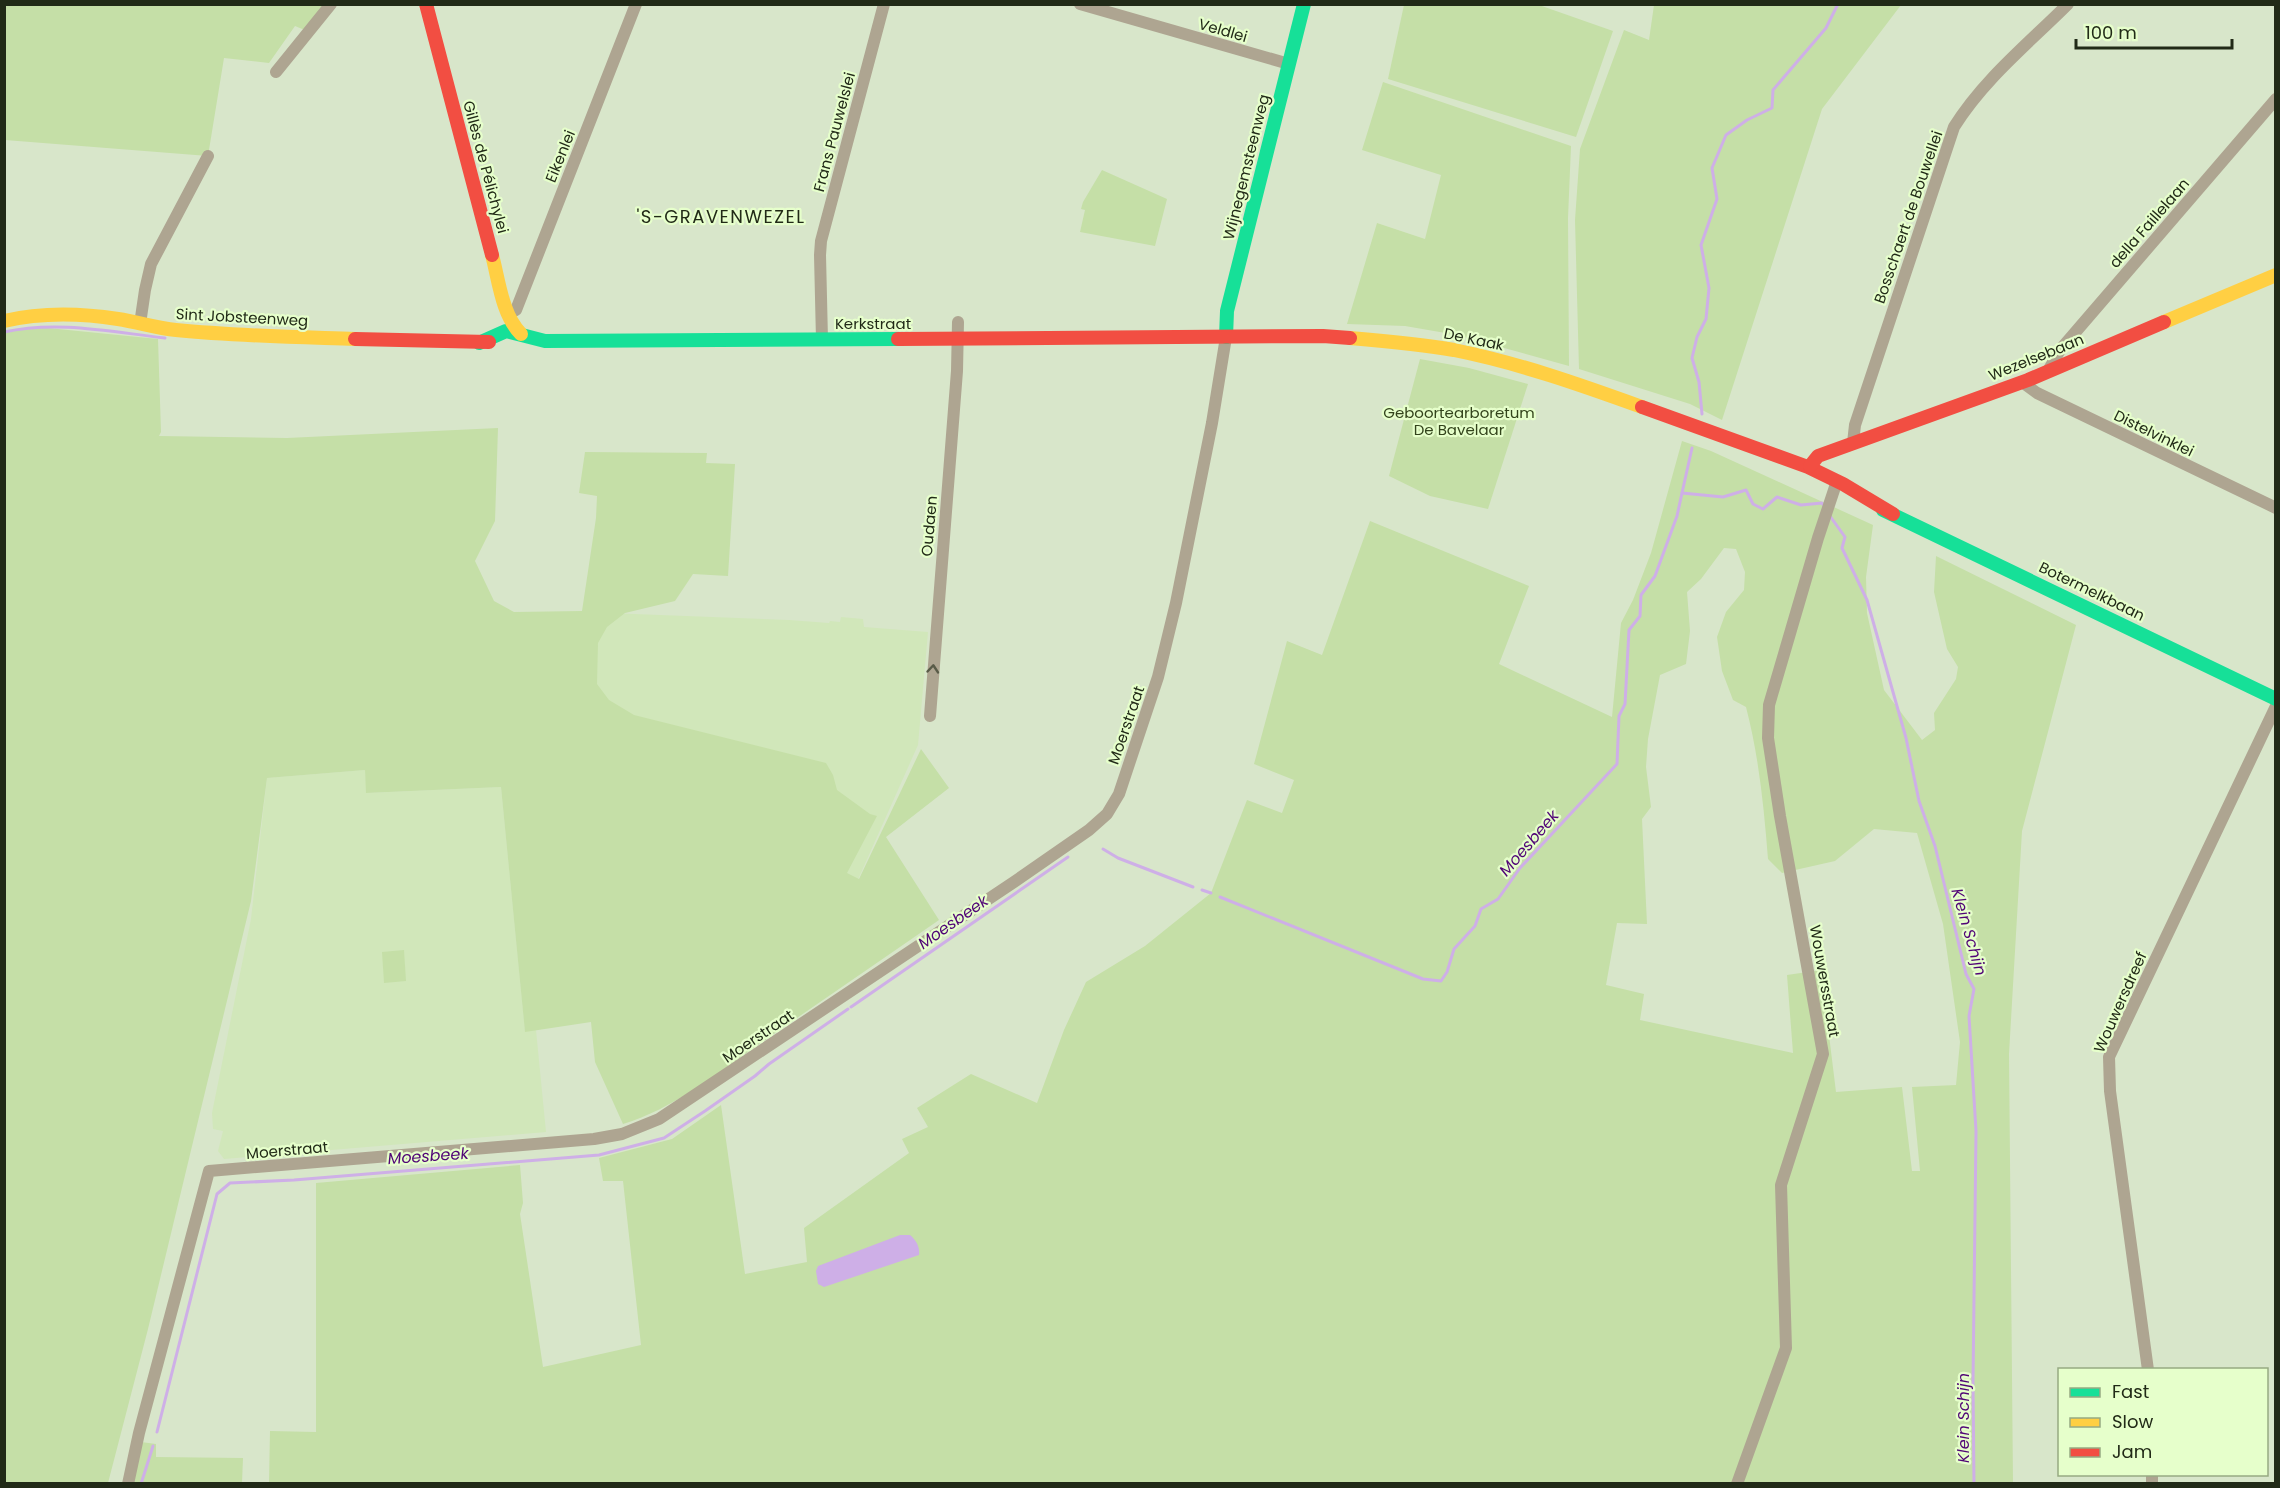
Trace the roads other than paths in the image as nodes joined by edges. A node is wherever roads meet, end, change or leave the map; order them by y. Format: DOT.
graph roads {
  1 [pos="331,4"];
  2 [pos="426,4"];
  3 [pos="636,4"];
  4 [pos="884,4"];
  5 [pos="1080,4"];
  6 [pos="1304,4"];
  7 [pos="2068,4"];
  8 [pos="1289,64"];
  9 [pos="276,72"];
  10 [pos="2276,99"];
  11 [pos="208,156"];
  12 [pos="2276,275"];
  13 [pos="511,311"];
  14 [pos="4,321"];
  15 [pos="958,322"];
  16 [pos="141,324"];
  17 [pos="521,334"];
  18 [pos="1226,337"];
  19 [pos="958,339"];
  20 [pos="822,340"];
  21 [pos="2048,371"];
  22 [pos="2022,382"];
  23 [pos="1704,431"];
  24 [pos="1853,443"];
  25 [pos="1753,448"];
  26 [pos="1810,466"];
  27 [pos="1835,486"];
  28 [pos="2276,508"];
  29 [pos="2276,699"];
  30 [pos="2276,706"];
  31 [pos="930,716"];
  32 [pos="2148,1368"];
  33 [pos="128,1484"];
  34 [pos="1737,1484"];
  1 -- 9 [label="street"];
  2 -- 13 [label="main road, Gillès de Pélichylei"];
  3 -- 13 [label="street, Eikenlei"];
  4 -- 20 [label="street, Frans Pauwelslei"];
  5 -- 8 [label="street, Veldlei"];
  6 -- 8 [label="main road, Wijnegemsteenweg"];
  7 -- 24 [label="street, Bosschaert de Bouwellei"];
  8 -- 18 [label="main road, Wijnegemsteenweg"];
  10 -- 21 [label="street, della Faillelaan"];
  11 -- 16 [label="street"];
  12 -- 21 [label="main road, Wezelsebaan"];
  13 -- 17 [label="main road, Gillès de Pélichylei"];
  14 -- 16 [label="main road, Sint Jobsteenweg"];
  15 -- 19 [label="street, Oudaen"];
  16 -- 17 [label="main road, Sint Jobsteenweg"];
  17 -- 20 [label="main road, Kerkstraat"];
  18 -- 19 [label="main road, Kerkstraat"];
  18 -- 23 [label="main road, De Kaak"];
  18 -- 33 [label="street, Moerstraat"];
  19 -- 20 [label="main road, Kerkstraat"];
  31 -- 19 [label="street, Oudaen, one-way"];
  21 -- 22 [label="main road, Wezelsebaan"];
  22 -- 24 [label="main road, Wezelsebaan"];
  22 -- 28 [label="street, Distelvinklei"];
  23 -- 25 [label="main road, Botermelkbaan"];
  24 -- 26 [label="main road, Wezelsebaan"];
  25 -- 26 [label="main road, Botermelkbaan"];
  25 -- 27 [label="main road, Botermelkbaan"];
  26 -- 27 [label="main road, Botermelkbaan"];
  27 -- 29 [label="main road, Botermelkbaan"];
  27 -- 34 [label="street, Wouwersstraat"];
  30 -- 32 [label="street, Wouwersdreef"];
}
